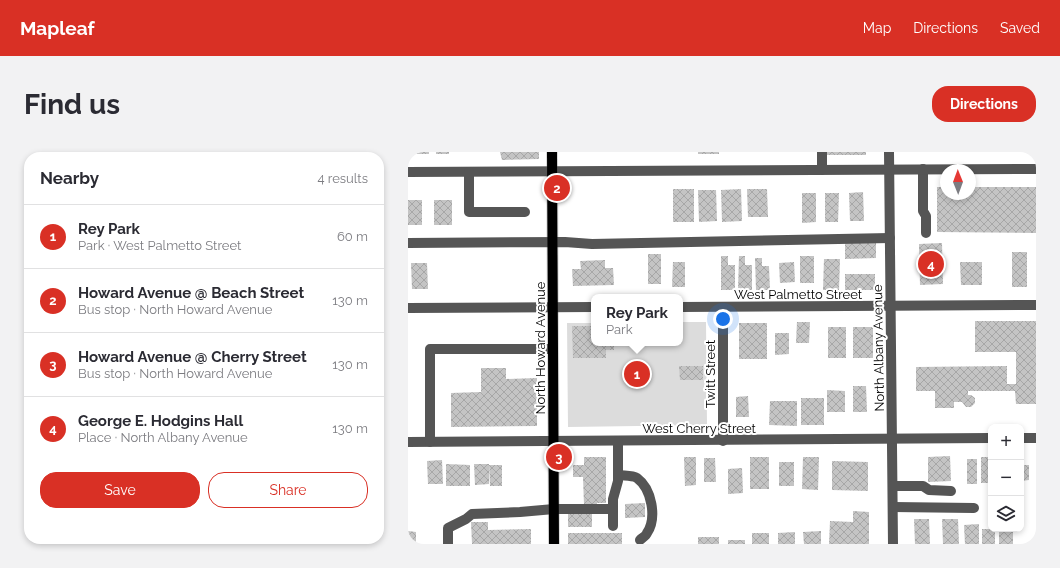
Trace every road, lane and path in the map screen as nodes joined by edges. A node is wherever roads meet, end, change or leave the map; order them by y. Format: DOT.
graph roads {
  1 [pos="552,152"];
  2 [pos="822,152"];
  3 [pos="889,152"];
  4 [pos="1036,169"];
  5 [pos="822,170"];
  6 [pos="889,170"];
  7 [pos="923,170"];
  8 [pos="552,171"];
  9 [pos="408,172"];
  10 [pos="469,172"];
  11 [pos="525,212"];
  12 [pos="926,233"];
  13 [pos="890,238"];
  14 [pos="552,242"];
  15 [pos="408,243"];
  16 [pos="1036,305"];
  17 [pos="890,306"];
  18 [pos="591,307"];
  19 [pos="683,307"];
  20 [pos="723,307"];
  21 [pos="408,308"];
  22 [pos="552,308"];
  23 [pos="552,349"];
  24 [pos="988,438"];
  25 [pos="1024,438"];
  26 [pos="1036,438"];
  27 [pos="892,440"];
  28 [pos="618,441"];
  29 [pos="723,441"];
  30 [pos="408,442"];
  31 [pos="430,442"];
  32 [pos="553,442"];
  33 [pos="618,475"];
  34 [pos="893,486"];
  35 [pos="951,491"];
  36 [pos="893,507"];
  37 [pos="974,508"];
  38 [pos="554,509"];
  39 [pos="613,510"];
  40 [pos="613,526"];
  41 [pos="640,540"];
  42 [pos="448,544"];
  43 [pos="554,544"];
  44 [pos="893,544"];
  1 -- 8 [label="main road, North Howard Avenue"];
  2 -- 5 [label="street"];
  3 -- 6 [label="street, North Albany Avenue"];
  4 -- 7 [label="street"];
  5 -- 6 [label="street"];
  5 -- 8 [label="street"];
  6 -- 7 [label="street"];
  6 -- 13 [label="street, North Albany Avenue"];
  7 -- 12 [label="street"];
  8 -- 10 [label="street"];
  8 -- 14 [label="main road, North Howard Avenue"];
  9 -- 10 [label="street"];
  10 -- 11 [label="street"];
  13 -- 14 [label="street"];
  13 -- 17 [label="street, North Albany Avenue"];
  14 -- 15 [label="street"];
  14 -- 22 [label="main road, North Howard Avenue"];
  16 -- 17 [label="street, West Palmetto Street"];
  17 -- 20 [label="street, West Palmetto Street"];
  17 -- 27 [label="street, North Albany Avenue"];
  18 -- 22 [label="street"];
  19 -- 20 [label="street, West Palmetto Street"];
  20 -- 29 [label="street, Twitt Street"];
  21 -- 22 [label="street"];
  22 -- 23 [label="main road, North Howard Avenue"];
  23 -- 31 [label="street"];
  23 -- 32 [label="main road, North Howard Avenue"];
  24 -- 27 [label="street, West Cherry Street"];
  25 -- 26 [label="street"];
  27 -- 29 [label="street, West Cherry Street"];
  27 -- 34 [label="street, North Albany Avenue"];
  28 -- 29 [label="street, West Cherry Street"];
  28 -- 32 [label="street, West Cherry Street"];
  28 -- 33 [label="street"];
  30 -- 31 [label="street, West Cherry Street"];
  31 -- 32 [label="street, West Cherry Street"];
  32 -- 38 [label="main road, North Howard Avenue"];
  33 -- 39 [label="street"];
  33 -- 41 [label="street"];
  34 -- 35 [label="street"];
  34 -- 36 [label="street, North Albany Avenue"];
  36 -- 37 [label="street"];
  36 -- 44 [label="street, North Albany Avenue"];
  38 -- 39 [label="street"];
  38 -- 42 [label="street"];
  38 -- 43 [label="main road, North Howard Avenue"];
  39 -- 40 [label="street"];
}
